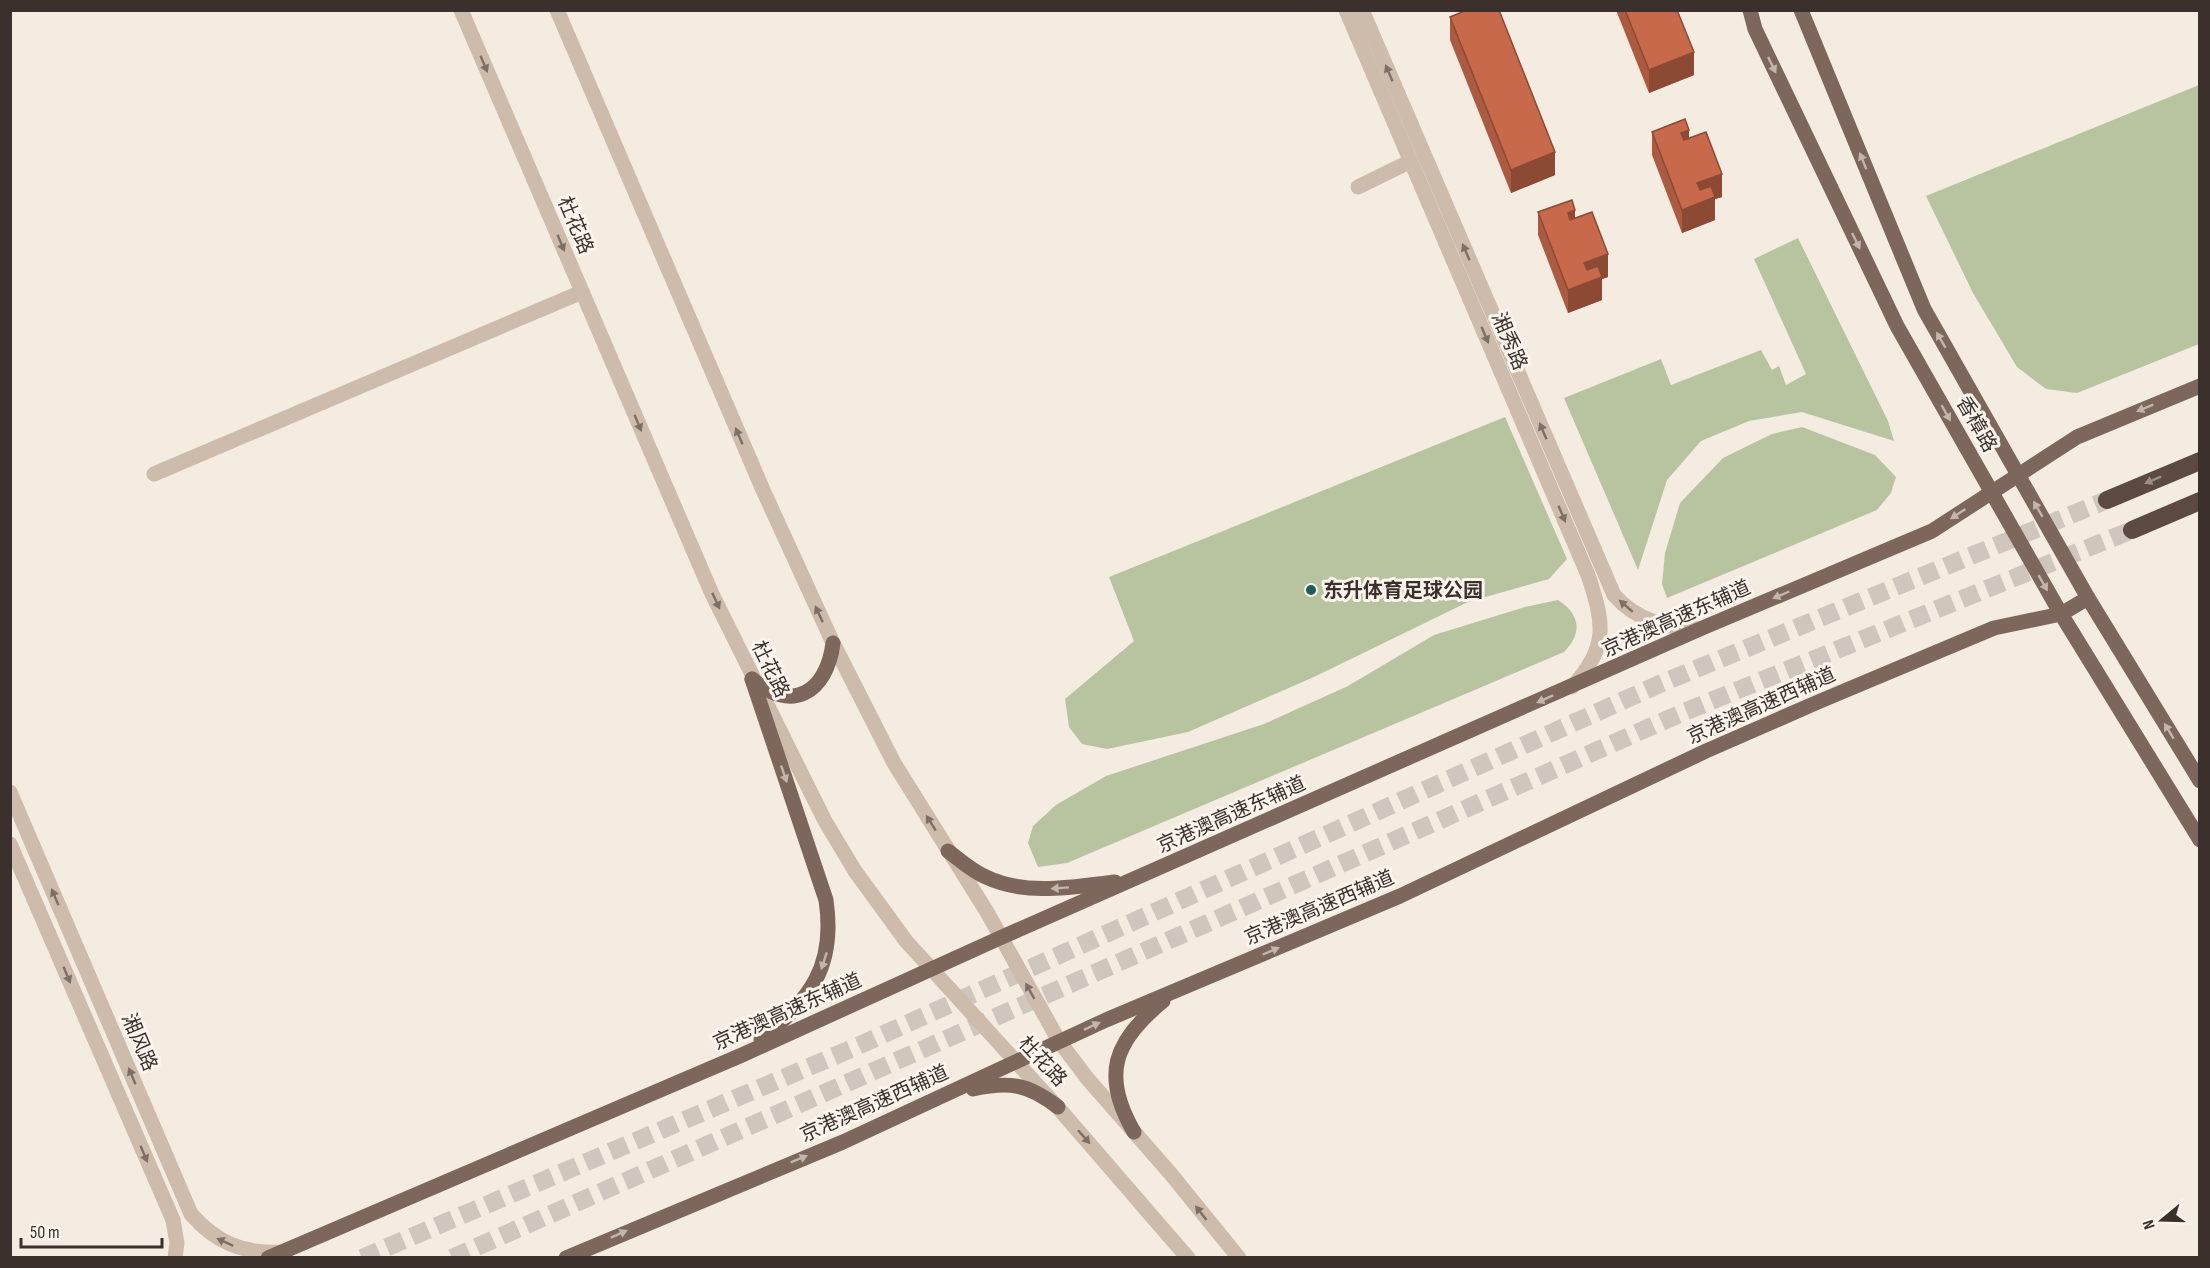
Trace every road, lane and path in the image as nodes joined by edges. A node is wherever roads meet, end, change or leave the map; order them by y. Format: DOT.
graph roads {
  1 [pos="461,10"];
  2 [pos="557,10"];
  3 [pos="1347,10"];
  4 [pos="1362,10"];
  5 [pos="1750,10"];
  6 [pos="1801,10"];
  7 [pos="1411,161"];
  8 [pos="1358,187"];
  9 [pos="582,292"];
  10 [pos="2199,386"];
  11 [pos="2199,461"];
  12 [pos="154,474"];
  13 [pos="2018,474"];
  14 [pos="1991,492"];
  15 [pos="2107,500"];
  16 [pos="2199,501"];
  17 [pos="2132,530"];
  18 [pos="2088,598"];
  19 [pos="2061,614"];
  20 [pos="1700,629"];
  21 [pos="832,643"];
  22 [pos="752,679"];
  23 [pos="1572,687"];
  24 [pos="2199,781"];
  25 [pos="10,792"];
  26 [pos="2199,840"];
  27 [pos="10,844"];
  28 [pos="948,850"];
  29 [pos="1139,877"];
  30 [pos="1002,937"];
  31 [pos="932,969"];
  32 [pos="1178,989"];
  33 [pos="1059,1041"];
  34 [pos="742,1054"];
  35 [pos="1016,1063"];
  36 [pos="936,1100"];
  37 [pos="1058,1107"];
  38 [pos="1134,1132"];
  39 [pos="275,1255"];
  40 [pos="175,1257"];
  41 [pos="566,1257"];
  42 [pos="1188,1257"];
  43 [pos="1239,1257"];
  1 -- 9 [label="street, 杜花路, one-way"];
  21 -- 2 [label="street, 杜花路, one-way"];
  3 -- 7 [label="street, 湘秀路"];
  20 -- 4 [label="street, 湘秀路, one-way"];
  5 -- 14 [label="main road, 香樟路, one-way"];
  13 -- 6 [label="main road, 香樟路, one-way"];
  7 -- 8 [label="street"];
  7 -- 23 [label="street, 湘秀路, one-way"];
  9 -- 12 [label="street"];
  9 -- 22 [label="street, 杜花路, one-way"];
  10 -- 13 [label="main road, 京港澳高速东辅道, one-way"];
  11 -- 15 [label="highway, one-way"];
  13 -- 14 [label="main road, 京港澳高速东辅道"];
  18 -- 13 [label="main road, 香樟路, one-way"];
  14 -- 19 [label="main road, 香樟路, one-way"];
  14 -- 20 [label="main road, 京港澳高速东辅道, one-way"];
  16 -- 17 [label="highway"];
  18 -- 19 [label="main road, 京港澳高速西辅道"];
  24 -- 18 [label="main road, 香樟路, one-way"];
  19 -- 26 [label="main road, 香樟路"];
  32 -- 19 [label="main road, 京港澳高速西辅道, one-way"];
  20 -- 23 [label="main road, 京港澳高速东辅道"];
  21 -- 22 [label="main road"];
  28 -- 21 [label="street, 杜花路, one-way"];
  22 -- 31 [label="street, 杜花路"];
  22 -- 34 [label="main road, one-way"];
  23 -- 29 [label="main road, 京港澳高速东辅道, one-way"];
  39 -- 25 [label="street, 湘风路, one-way"];
  27 -- 40 [label="street, 湘风路, one-way"];
  29 -- 28 [label="main road, one-way"];
  28 -- 30 [label="street, 杜花路"];
  29 -- 30 [label="main road, 京港澳高速东辅道"];
  30 -- 31 [label="main road, 京港澳高速东辅道"];
  33 -- 30 [label="street, 杜花路, one-way"];
  31 -- 34 [label="main road, 京港澳高速东辅道"];
  31 -- 35 [label="street, 杜花路"];
  33 -- 32 [label="main road, 京港澳高速西辅道, one-way"];
  32 -- 38 [label="main road"];
  33 -- 35 [label="main road, 京港澳高速西辅道"];
  33 -- 38 [label="street, 杜花路"];
  34 -- 39 [label="main road, 京港澳高速东辅道"];
  35 -- 36 [label="main road, 京港澳高速西辅道"];
  35 -- 37 [label="street, 杜花路"];
  36 -- 37 [label="main road"];
  41 -- 36 [label="main road, 京港澳高速西辅道, one-way"];
  37 -- 42 [label="street, 杜花路, one-way"];
  43 -- 38 [label="street, 杜花路, one-way"];
}
